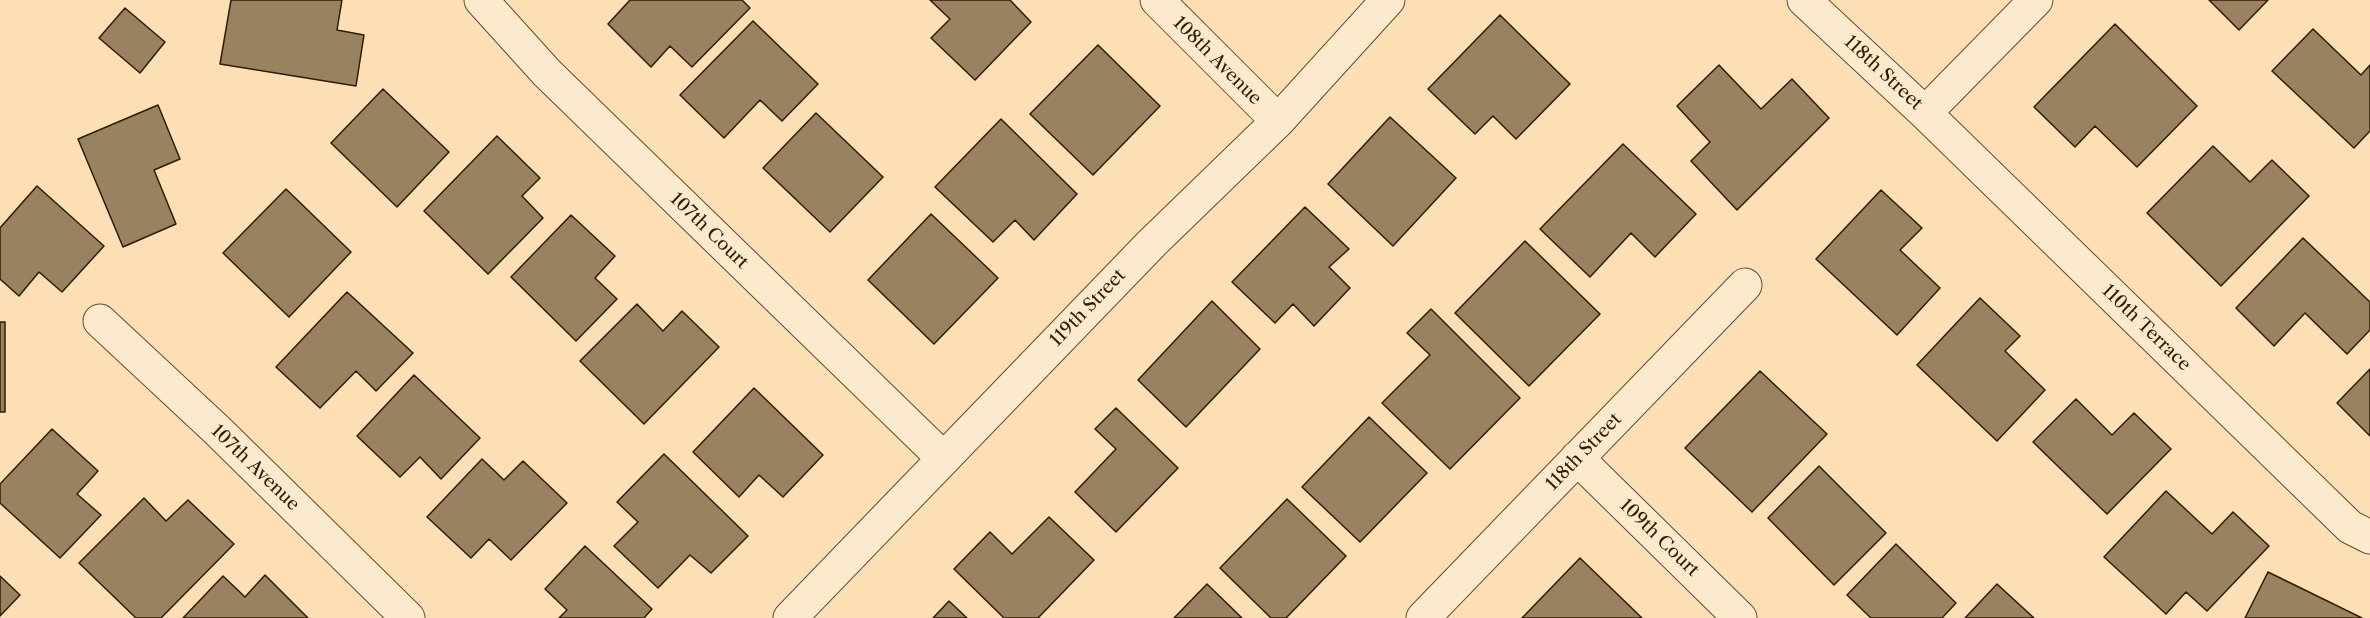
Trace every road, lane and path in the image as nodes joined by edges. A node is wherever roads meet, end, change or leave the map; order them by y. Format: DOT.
graph roads {
  1 [pos="481,0"];
  2 [pos="1156,0"];
  3 [pos="1388,0"];
  4 [pos="1804,0"];
  5 [pos="2036,0"];
  6 [pos="1925,113"];
  7 [pos="1278,121"];
  8 [pos="1745,285"];
  9 [pos="100,321"];
  10 [pos="943,458"];
  11 [pos="1577,458"];
  12 [pos="2370,537"];
  13 [pos="408,618"];
  14 [pos="790,618"];
  15 [pos="1423,618"];
  16 [pos="1740,618"];
  1 -- 10 [label="street, 107th Court"];
  2 -- 7 [label="street, 108th Avenue"];
  3 -- 7 [label="street, 119th Street"];
  4 -- 6 [label="street, 118th Street"];
  5 -- 6 [label="street, 118th Street"];
  6 -- 12 [label="street, 110th Terrace"];
  7 -- 10 [label="street, 119th Street"];
  8 -- 11 [label="street, 118th Street"];
  9 -- 13 [label="street, 107th Avenue"];
  10 -- 14 [label="street, 119th Street"];
  11 -- 15 [label="street, 118th Street"];
  11 -- 16 [label="street, 109th Court"];
}
